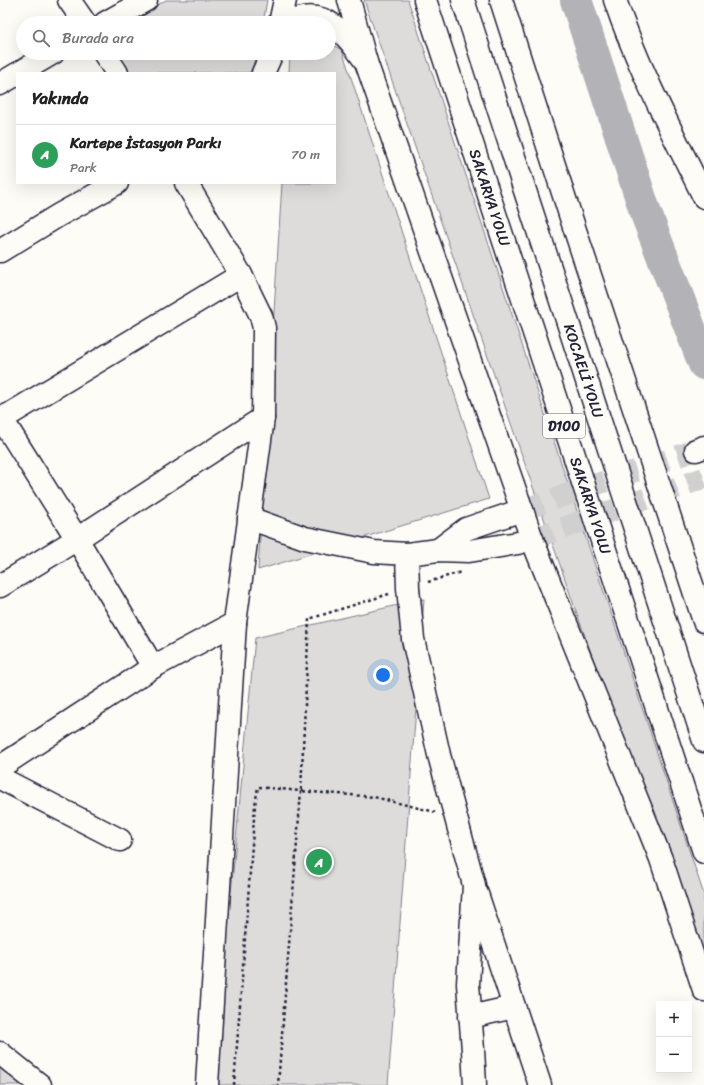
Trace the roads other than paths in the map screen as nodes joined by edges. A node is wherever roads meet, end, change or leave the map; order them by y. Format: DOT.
graph roads {
  1 [pos="69,0"];
  2 [pos="146,0"];
  3 [pos="349,0"];
  4 [pos="425,0"];
  5 [pos="463,0"];
  6 [pos="501,0"];
  7 [pos="615,0"];
  8 [pos="629,0"];
  9 [pos="80,16"];
  10 [pos="117,16"];
  11 [pos="336,27"];
  12 [pos="41,60"];
  13 [pos="109,60"];
  14 [pos="269,60"];
  15 [pos="366,62"];
  16 [pos="20,72"];
  17 [pos="116,72"];
  18 [pos="264,72"];
  19 [pos="16,74"];
  20 [pos="0,84"];
  21 [pos="704,166"];
  22 [pos="115,184"];
  23 [pos="187,184"];
  24 [pos="704,197"];
  25 [pos="0,251"];
  26 [pos="241,275"];
  27 [pos="1,418"];
  28 [pos="263,418"];
  29 [pos="522,510"];
  30 [pos="249,518"];
  31 [pos="77,538"];
  32 [pos="532,539"];
  33 [pos="438,550"];
  34 [pos="407,554"];
  35 [pos="0,586"];
  36 [pos="704,620"];
  37 [pos="235,624"];
  38 [pos="153,667"];
  39 [pos="704,741"];
  40 [pos="0,767"];
  41 [pos="0,778"];
  42 [pos="120,840"];
  43 [pos="704,852"];
  44 [pos="474,885"];
  45 [pos="693,958"];
  46 [pos="704,980"];
  47 [pos="704,990"];
  48 [pos="514,1007"];
  49 [pos="470,1017"];
  50 [pos="0,1054"];
  51 [pos="40,1085"];
  52 [pos="207,1085"];
  53 [pos="475,1085"];
  54 [pos="540,1085"];
  1 -- 9 [label="main road"];
  2 -- 10 [label="main road"];
  3 -- 15 [label="main road"];
  4 -- 43 [label="main road, SAKARYA YOLU / D100"];
  5 -- 39 [label="main road, KOCAELİ YOLU / D100"];
  6 -- 36 [label="main road"];
  7 -- 24 [label="main road"];
  8 -- 21 [label="main road"];
  11 -- 15 [label="main road"];
  12 -- 16 [label="main road"];
  13 -- 17 [label="main road"];
  14 -- 18 [label="main road"];
  15 -- 29 [label="main road"];
  19 -- 20 [label="main road"];
  22 -- 25 [label="main road"];
  23 -- 26 [label="main road"];
  26 -- 27 [label="main road"];
  26 -- 28 [label="main road"];
  27 -- 31 [label="main road"];
  28 -- 30 [label="main road"];
  28 -- 31 [label="main road"];
  29 -- 32 [label="main road"];
  29 -- 33 [label="main road"];
  30 -- 34 [label="main road"];
  30 -- 37 [label="main road"];
  31 -- 35 [label="main road"];
  31 -- 38 [label="main road"];
  32 -- 33 [label="main road"];
  32 -- 45 [label="main road"];
  33 -- 34 [label="main road"];
  34 -- 44 [label="main road"];
  37 -- 38 [label="main road"];
  37 -- 52 [label="main road"];
  38 -- 40 [label="main road"];
  41 -- 42 [label="main road"];
  44 -- 48 [label="main road"];
  44 -- 49 [label="main road"];
  45 -- 46 [label="main road"];
  45 -- 47 [label="main road"];
  48 -- 49 [label="main road"];
  48 -- 54 [label="main road"];
  49 -- 53 [label="main road"];
  50 -- 51 [label="main road"];
}
